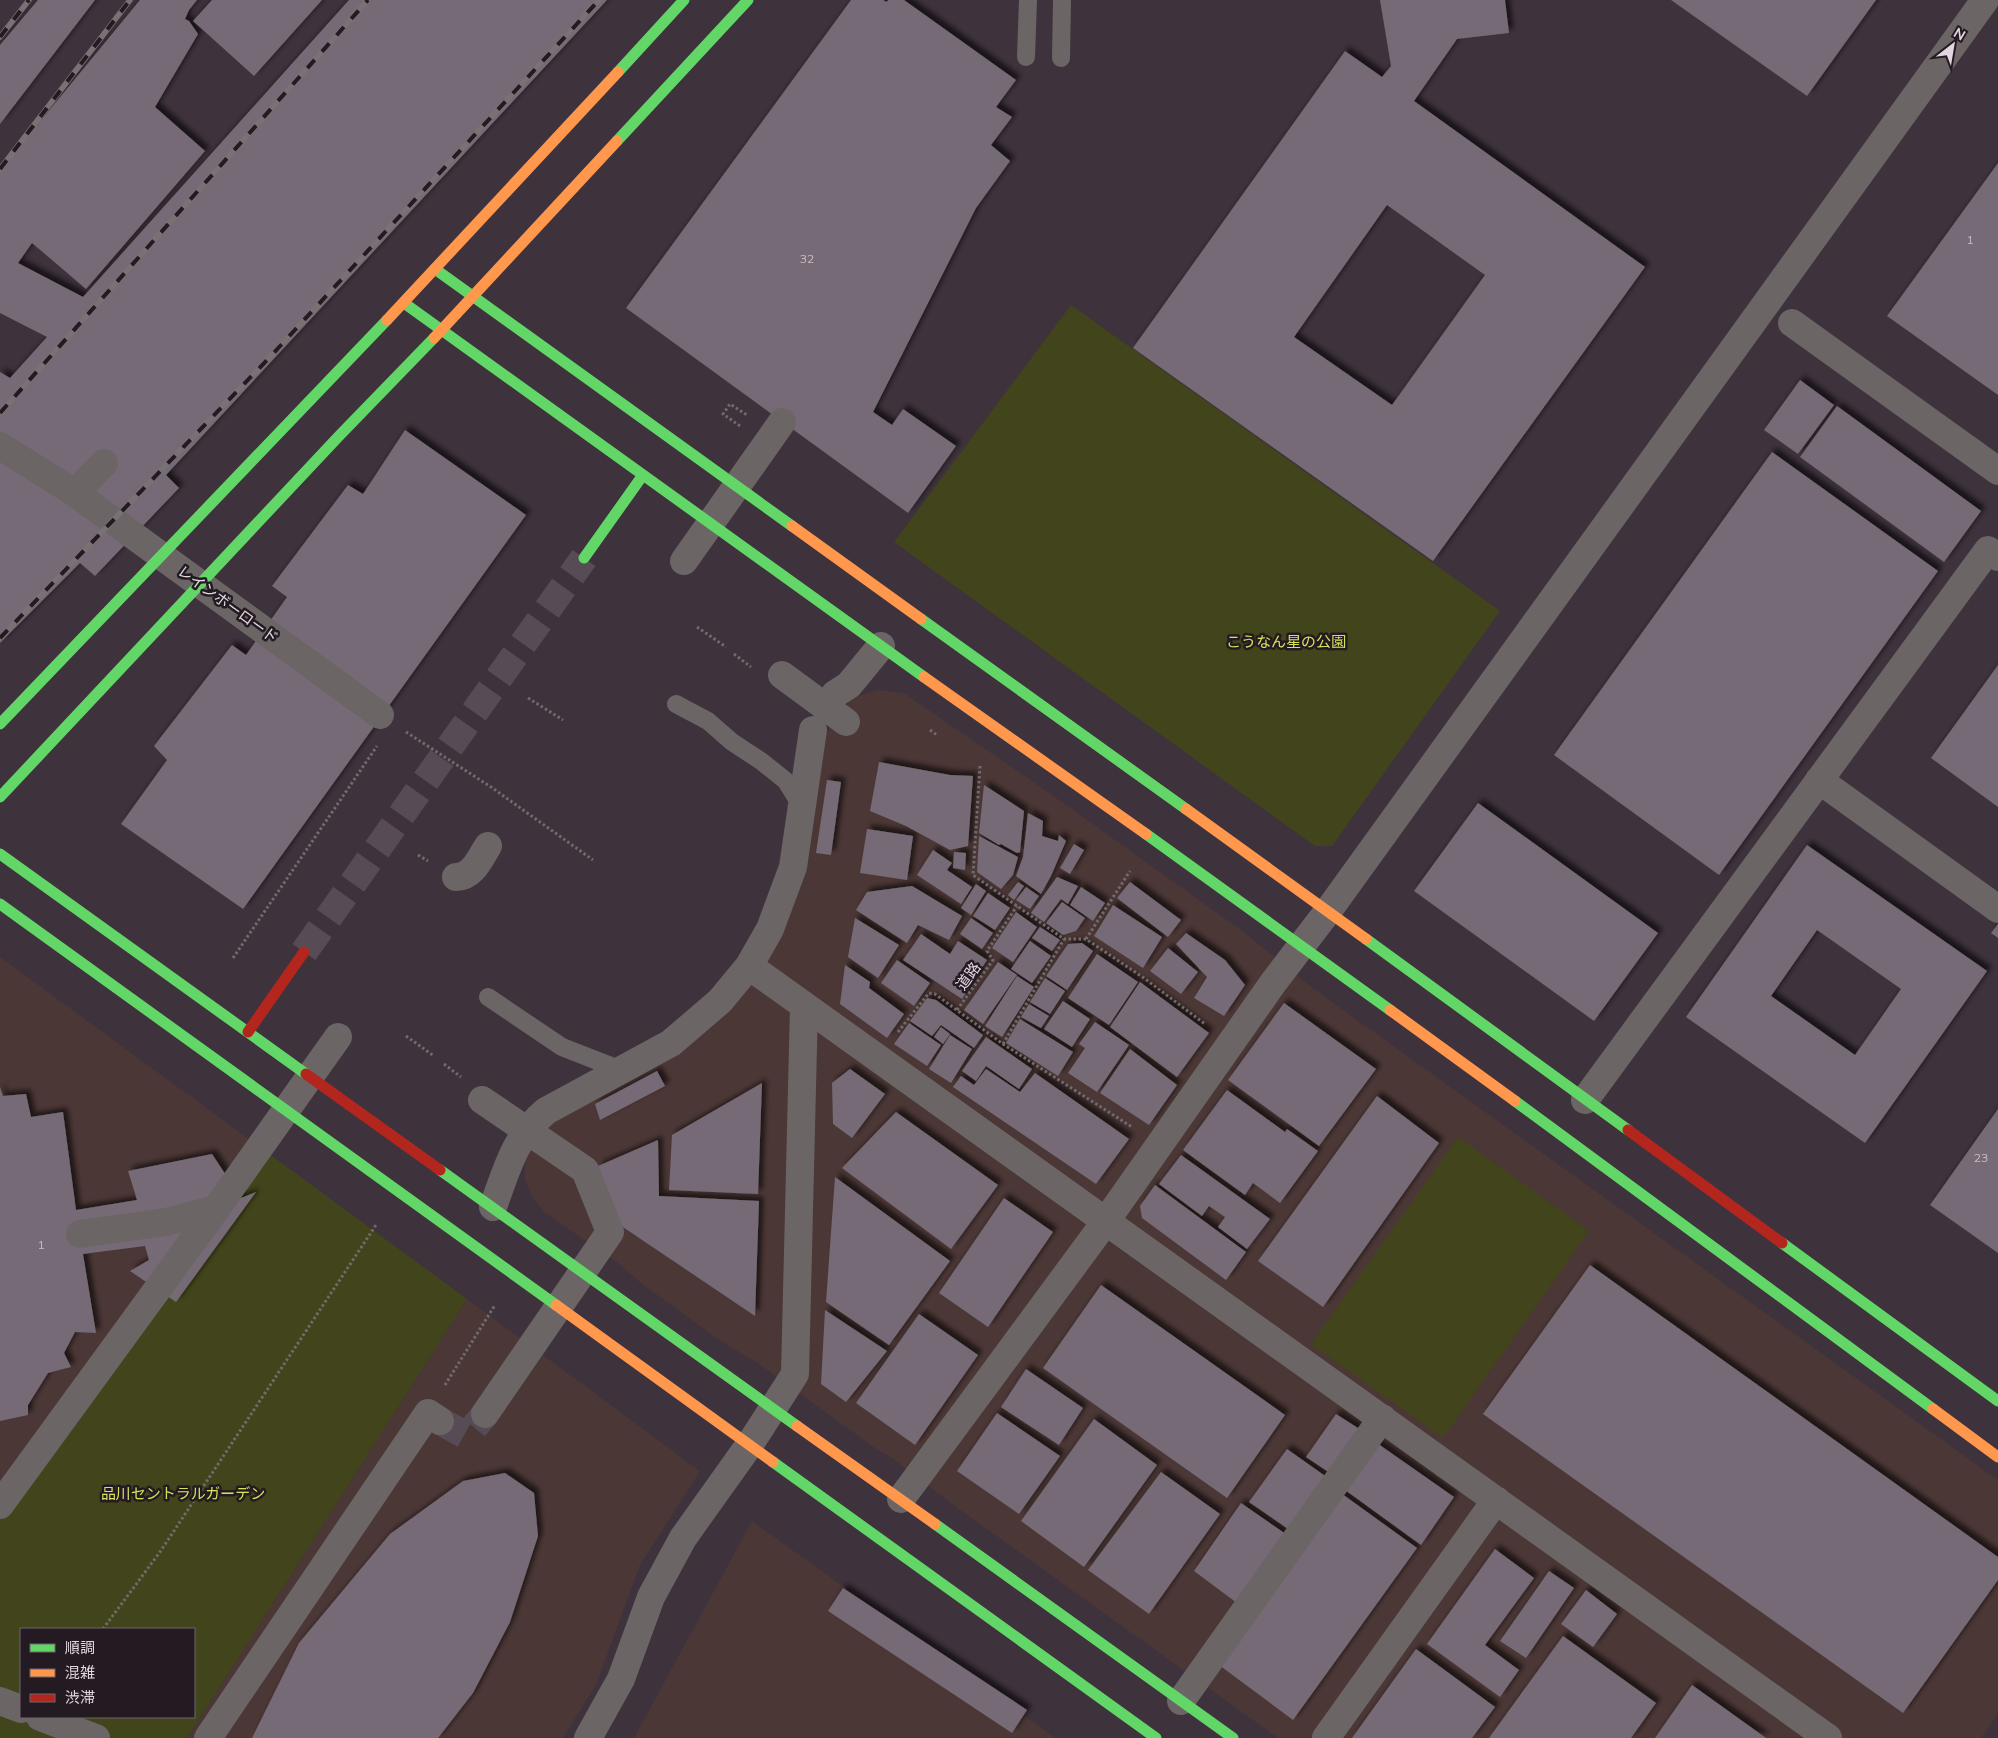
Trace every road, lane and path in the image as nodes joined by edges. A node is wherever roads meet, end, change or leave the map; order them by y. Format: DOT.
graph roads {
  1 [pos="684,0"];
  2 [pos="748,0"];
  3 [pos="1028,0"];
  4 [pos="1062,0"];
  5 [pos="1985,0"];
  6 [pos="1026,57"];
  7 [pos="1061,58"];
  8 [pos="435,269"];
  9 [pos="473,297"];
  10 [pos="404,303"];
  11 [pos="1792,323"];
  12 [pos="441,330"];
  13 [pos="782,422"];
  14 [pos="0,446"];
  15 [pos="104,463"];
  16 [pos="1998,470"];
  17 [pos="643,475"];
  18 [pos="75,493"];
  19 [pos="1998,557"];
  20 [pos="584,558"];
  21 [pos="684,562"];
  22 [pos="698,627"];
  23 [pos="881,646"];
  24 [pos="726,647"];
  25 [pos="734,654"];
  26 [pos="753,669"];
  27 [pos="782,675"];
  28 [pos="835,694"];
  29 [pos="528,698"];
  30 [pos="676,704"];
  31 [pos="380,715"];
  32 [pos="563,720"];
  33 [pos="846,722"];
  34 [pos="0,724"];
  35 [pos="813,730"];
  36 [pos="930,730"];
  37 [pos="937,735"];
  38 [pos="377,745"];
  39 [pos="980,766"];
  40 [pos="1819,780"];
  41 [pos="0,797"];
  42 [pos="802,807"];
  43 [pos="488,846"];
  44 [pos="0,854"];
  45 [pos="593,860"];
  46 [pos="1130,871"];
  47 [pos="456,877"];
  48 [pos="0,904"];
  49 [pos="1017,906"];
  50 [pos="1998,909"];
  51 [pos="1328,911"];
  52 [pos="1064,939"];
  53 [pos="1086,940"];
  54 [pos="1302,945"];
  55 [pos="304,952"];
  56 [pos="234,958"];
  57 [pos="748,966"];
  58 [pos="488,997"];
  59 [pos="804,1006"];
  60 [pos="957,1010"];
  61 [pos="248,1032"];
  62 [pos="406,1036"];
  63 [pos="338,1037"];
  64 [pos="1230,1043"];
  65 [pos="1003,1044"];
  66 [pos="434,1056"];
  67 [pos="877,1058"];
  68 [pos="444,1064"];
  69 [pos="621,1070"];
  70 [pos="463,1078"];
  71 [pos="482,1100"];
  72 [pos="1585,1100"];
  73 [pos="1159,1145"];
  74 [pos="494,1207"];
  75 [pos="216,1209"];
  76 [pos="1106,1220"];
  77 [pos="376,1225"];
  78 [pos="80,1234"];
  79 [pos="495,1305"];
  80 [pos="1998,1401"];
  81 [pos="774,1409"];
  82 [pos="484,1414"];
  83 [pos="434,1417"];
  84 [pos="1382,1418"];
  85 [pos="750,1444"];
  86 [pos="1998,1457"];
  87 [pos="901,1499"];
  88 [pos="1496,1500"];
  89 [pos="0,1505"];
  90 [pos="104,1628"];
  91 [pos="0,1701"];
  92 [pos="1181,1701"];
  93 [pos="20,1710"];
  94 [pos="43,1718"];
  95 [pos="1824,1737"];
  96 [pos="96,1738"];
  97 [pos="208,1738"];
  98 [pos="588,1738"];
  99 [pos="1156,1738"];
  100 [pos="1233,1738"];
  101 [pos="1326,1738"];
  1 -- 8 [label="street"];
  2 -- 9 [label="street"];
  3 -- 6 [label="lane"];
  4 -- 7 [label="lane"];
  5 -- 51 [label="street"];
  8 -- 9 [label="street"];
  8 -- 10 [label="street"];
  9 -- 12 [label="street"];
  9 -- 51 [label="street"];
  10 -- 12 [label="street"];
  10 -- 34 [label="street"];
  11 -- 16 [label="street"];
  12 -- 17 [label="street"];
  12 -- 41 [label="street"];
  13 -- 21 [label="street"];
  14 -- 18 [label="street, レインボーロード"];
  15 -- 18 [label="street"];
  17 -- 20 [label="street"];
  17 -- 23 [label="street"];
  18 -- 31 [label="street, レインボーロード"];
  19 -- 40 [label="street"];
  22 -- 24 [label="path"];
  23 -- 28 [label="street"];
  23 -- 54 [label="street"];
  25 -- 26 [label="path"];
  27 -- 33 [label="street"];
  29 -- 32 [label="path"];
  30 -- 42 [label="lane"];
  31 -- 45 [label="path"];
  35 -- 42 [label="street"];
  36 -- 37 [label="path"];
  38 -- 56 [label="path"];
  39 -- 49 [label="path"];
  40 -- 50 [label="street"];
  40 -- 72 [label="street"];
  42 -- 57 [label="street"];
  43 -- 47 [label="street"];
  44 -- 61 [label="street"];
  46 -- 53 [label="path"];
  48 -- 85 [label="street"];
  49 -- 52 [label="path"];
  49 -- 60 [label="path, 道路"];
  51 -- 54 [label="street"];
  51 -- 72 [label="street"];
  52 -- 53 [label="path"];
  52 -- 65 [label="path"];
  53 -- 64 [label="path"];
  54 -- 64 [label="street"];
  54 -- 86 [label="street"];
  55 -- 61 [label="street"];
  57 -- 59 [label="street"];
  57 -- 69 [label="street"];
  58 -- 69 [label="lane"];
  59 -- 67 [label="street"];
  59 -- 81 [label="street"];
  60 -- 65 [label="path"];
  60 -- 67 [label="path"];
  61 -- 74 [label="street"];
  62 -- 66 [label="path"];
  63 -- 75 [label="street"];
  64 -- 73 [label="street"];
  65 -- 73 [label="path"];
  67 -- 76 [label="street"];
  68 -- 70 [label="path"];
  69 -- 74 [label="street"];
  71 -- 82 [label="street"];
  72 -- 80 [label="street"];
  73 -- 76 [label="street"];
  74 -- 81 [label="street"];
  75 -- 78 [label="street"];
  75 -- 89 [label="street"];
  76 -- 84 [label="street"];
  76 -- 87 [label="street"];
  77 -- 90 [label="path"];
  79 -- 83 [label="path"];
  81 -- 85 [label="street"];
  81 -- 87 [label="street"];
  83 -- 97 [label="street"];
  84 -- 88 [label="street"];
  84 -- 92 [label="street"];
  85 -- 98 [label="street"];
  85 -- 99 [label="street"];
  87 -- 92 [label="street"];
  88 -- 95 [label="street"];
  88 -- 101 [label="street"];
  91 -- 93 [label="street"];
  92 -- 100 [label="street"];
  94 -- 96 [label="street"];
}
